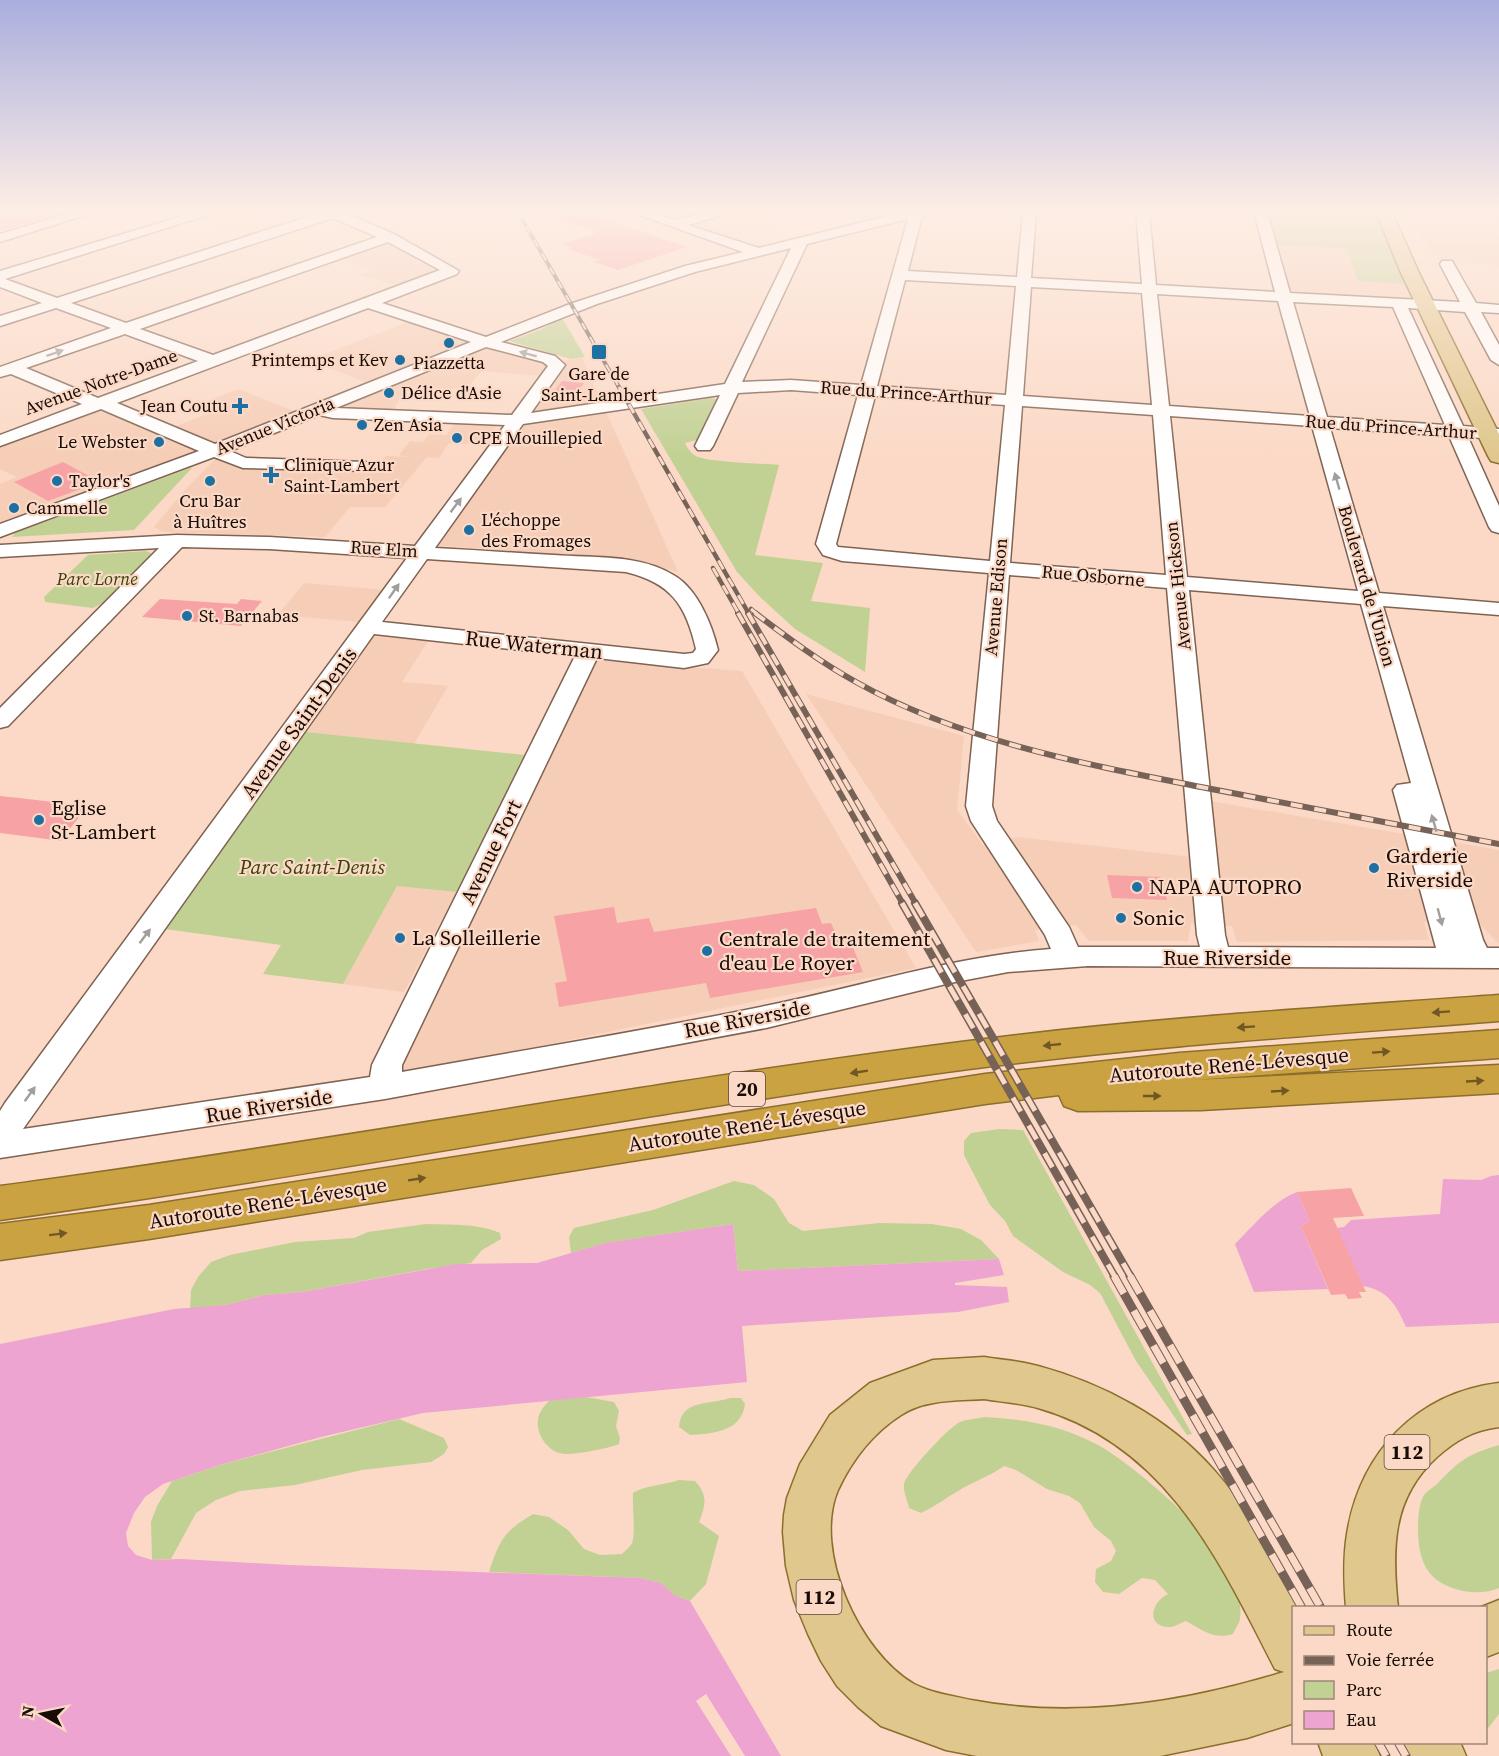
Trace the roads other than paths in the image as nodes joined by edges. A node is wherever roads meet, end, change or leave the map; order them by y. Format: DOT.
graph roads {
  1 [pos="32,294"];
  2 [pos="84,294"];
  3 [pos="223,294"];
  4 [pos="392,294"];
  5 [pos="617,294"];
  6 [pos="776,294"];
  7 [pos="895,294"];
  8 [pos="1022,294"];
  9 [pos="1149,294"];
  10 [pos="1222,294"];
  11 [pos="1278,294"];
  12 [pos="1278,294"];
  13 [pos="1421,294"];
  14 [pos="1442,294"];
  15 [pos="1463,294"];
  16 [pos="1279,297"];
  17 [pos="56,303"];
  18 [pos="368,303"];
  19 [pos="1399,304"];
  20 [pos="1426,306"];
  21 [pos="1449,307"];
  22 [pos="1471,308"];
  23 [pos="1499,310"];
  24 [pos="0,321"];
  25 [pos="1458,324"];
  26 [pos="124,328"];
  27 [pos="487,342"];
  28 [pos="1499,360"];
  29 [pos="213,361"];
  30 [pos="6,370"];
  31 [pos="731,388"];
  32 [pos="868,391"];
  33 [pos="1013,401"];
  34 [pos="98,403"];
  35 [pos="316,409"];
  36 [pos="1161,411"];
  37 [pos="517,420"];
  38 [pos="1313,421"];
  39 [pos="1456,431"];
  40 [pos="1493,434"];
  41 [pos="0,441"];
  42 [pos="704,446"];
  43 [pos="214,451"];
  44 [pos="1499,456"];
  45 [pos="365,467"];
  46 [pos="1499,528"];
  47 [pos="0,531"];
  48 [pos="177,541"];
  49 [pos="1,550"];
  50 [pos="421,552"];
  51 [pos="997,568"];
  52 [pos="1178,583"];
  53 [pos="1362,598"];
  54 [pos="1499,609"];
  55 [pos="368,627"];
  56 [pos="589,651"];
  57 [pos="700,658"];
  58 [pos="1,718"];
  59 [pos="1068,957"];
  60 [pos="1217,958"];
  61 [pos="1477,958"];
  62 [pos="1499,1008"];
  63 [pos="1499,1044"];
  64 [pos="1499,1079"];
  65 [pos="385,1087"];
  66 [pos="926,1097"];
  67 [pos="1,1145"];
  68 [pos="0,1203"];
  69 [pos="0,1242"];
  70 [pos="1499,1405"];
  71 [pos="1372,1606"];
  72 [pos="1292,1648"];
  73 [pos="1292,1696"];
  1 -- 17 [label="street"];
  2 -- 17 [label="street"];
  3 -- 26 [label="street"];
  4 -- 18 [label="street, Avenue Notre-Dame"];
  5 -- 27 [label="street, Avenue Victoria"];
  6 -- 31 [label="street"];
  7 -- 32 [label="street"];
  8 -- 33 [label="street, Avenue Edison"];
  9 -- 36 [label="street, Avenue Hickson"];
  10 -- 16 [label="street"];
  11 -- 16 [label="street, Boulevard de l'Union"];
  12 -- 16 [label="street, Boulevard de l'Union"];
  13 -- 20 [label="main road"];
  14 -- 21 [label="main road"];
  15 -- 22 [label="street"];
  16 -- 19 [label="street"];
  16 -- 38 [label="street, Boulevard de l'Union"];
  17 -- 24 [label="street"];
  17 -- 26 [label="street"];
  18 -- 27 [label="street"];
  18 -- 29 [label="street, Avenue Notre-Dame"];
  19 -- 20 [label="street"];
  19 -- 39 [label="street"];
  20 -- 21 [label="street"];
  20 -- 40 [label="main road"];
  21 -- 22 [label="street"];
  21 -- 25 [label="main road"];
  22 -- 23 [label="street"];
  22 -- 28 [label="street"];
  26 -- 29 [label="street"];
  30 -- 26 [label="street, one-way"];
  27 -- 35 [label="street, Avenue Victoria"];
  37 -- 27 [label="street, Avenue Saint-Denis, one-way"];
  29 -- 34 [label="street, Avenue Notre-Dame"];
  30 -- 34 [label="street"];
  31 -- 32 [label="street, Rue du Prince-Arthur"];
  31 -- 37 [label="street, Rue du Prince-Arthur"];
  31 -- 42 [label="street"];
  32 -- 33 [label="street, Rue du Prince-Arthur"];
  32 -- 51 [label="street, Rue Osborne"];
  33 -- 36 [label="street, Rue du Prince-Arthur"];
  33 -- 51 [label="street, Avenue Edison"];
  34 -- 41 [label="street, Avenue Notre-Dame"];
  34 -- 43 [label="street"];
  35 -- 37 [label="street, Rue du Prince-Arthur"];
  35 -- 43 [label="street, Avenue Victoria"];
  36 -- 38 [label="street, Rue du Prince-Arthur"];
  36 -- 52 [label="street, Avenue Hickson"];
  50 -- 37 [label="street, Avenue Saint-Denis, one-way"];
  38 -- 39 [label="street, Rue du Prince-Arthur"];
  38 -- 53 [label="street, Boulevard de l'Union"];
  39 -- 40 [label="street, Rue du Prince-Arthur"];
  39 -- 46 [label="street"];
  40 -- 44 [label="main road"];
  43 -- 45 [label="street"];
  43 -- 47 [label="street, Avenue Victoria"];
  48 -- 49 [label="street, Rue Elm"];
  48 -- 50 [label="street, Rue Elm"];
  48 -- 58 [label="street"];
  55 -- 50 [label="street, Avenue Saint-Denis, one-way"];
  50 -- 57 [label="street, Rue Elm"];
  51 -- 52 [label="street, Rue Osborne"];
  51 -- 59 [label="street, Avenue Edison"];
  52 -- 53 [label="street, Rue Osborne"];
  52 -- 60 [label="street, Avenue Hickson"];
  53 -- 54 [label="street, Rue Osborne"];
  53 -- 61 [label="street, Boulevard de l'Union"];
  55 -- 56 [label="street, Rue Waterman"];
  67 -- 55 [label="street, Avenue Saint-Denis, one-way"];
  56 -- 57 [label="street, Rue Waterman"];
  56 -- 65 [label="street, Avenue Fort"];
  59 -- 60 [label="street, Rue Riverside"];
  59 -- 65 [label="street, Rue Riverside"];
  60 -- 61 [label="street, Rue Riverside"];
  62 -- 68 [label="highway, Autoroute René-Lévesque / 20, one-way"];
  66 -- 63 [label="highway, Autoroute René-Lévesque / 20, one-way"];
  66 -- 64 [label="highway, one-way"];
  65 -- 67 [label="street, Rue Riverside"];
  69 -- 66 [label="highway, Autoroute René-Lévesque / 20, one-way"];
  70 -- 71 [label="main road, 112"];
  72 -- 73 [label="main road, 112"];
}
